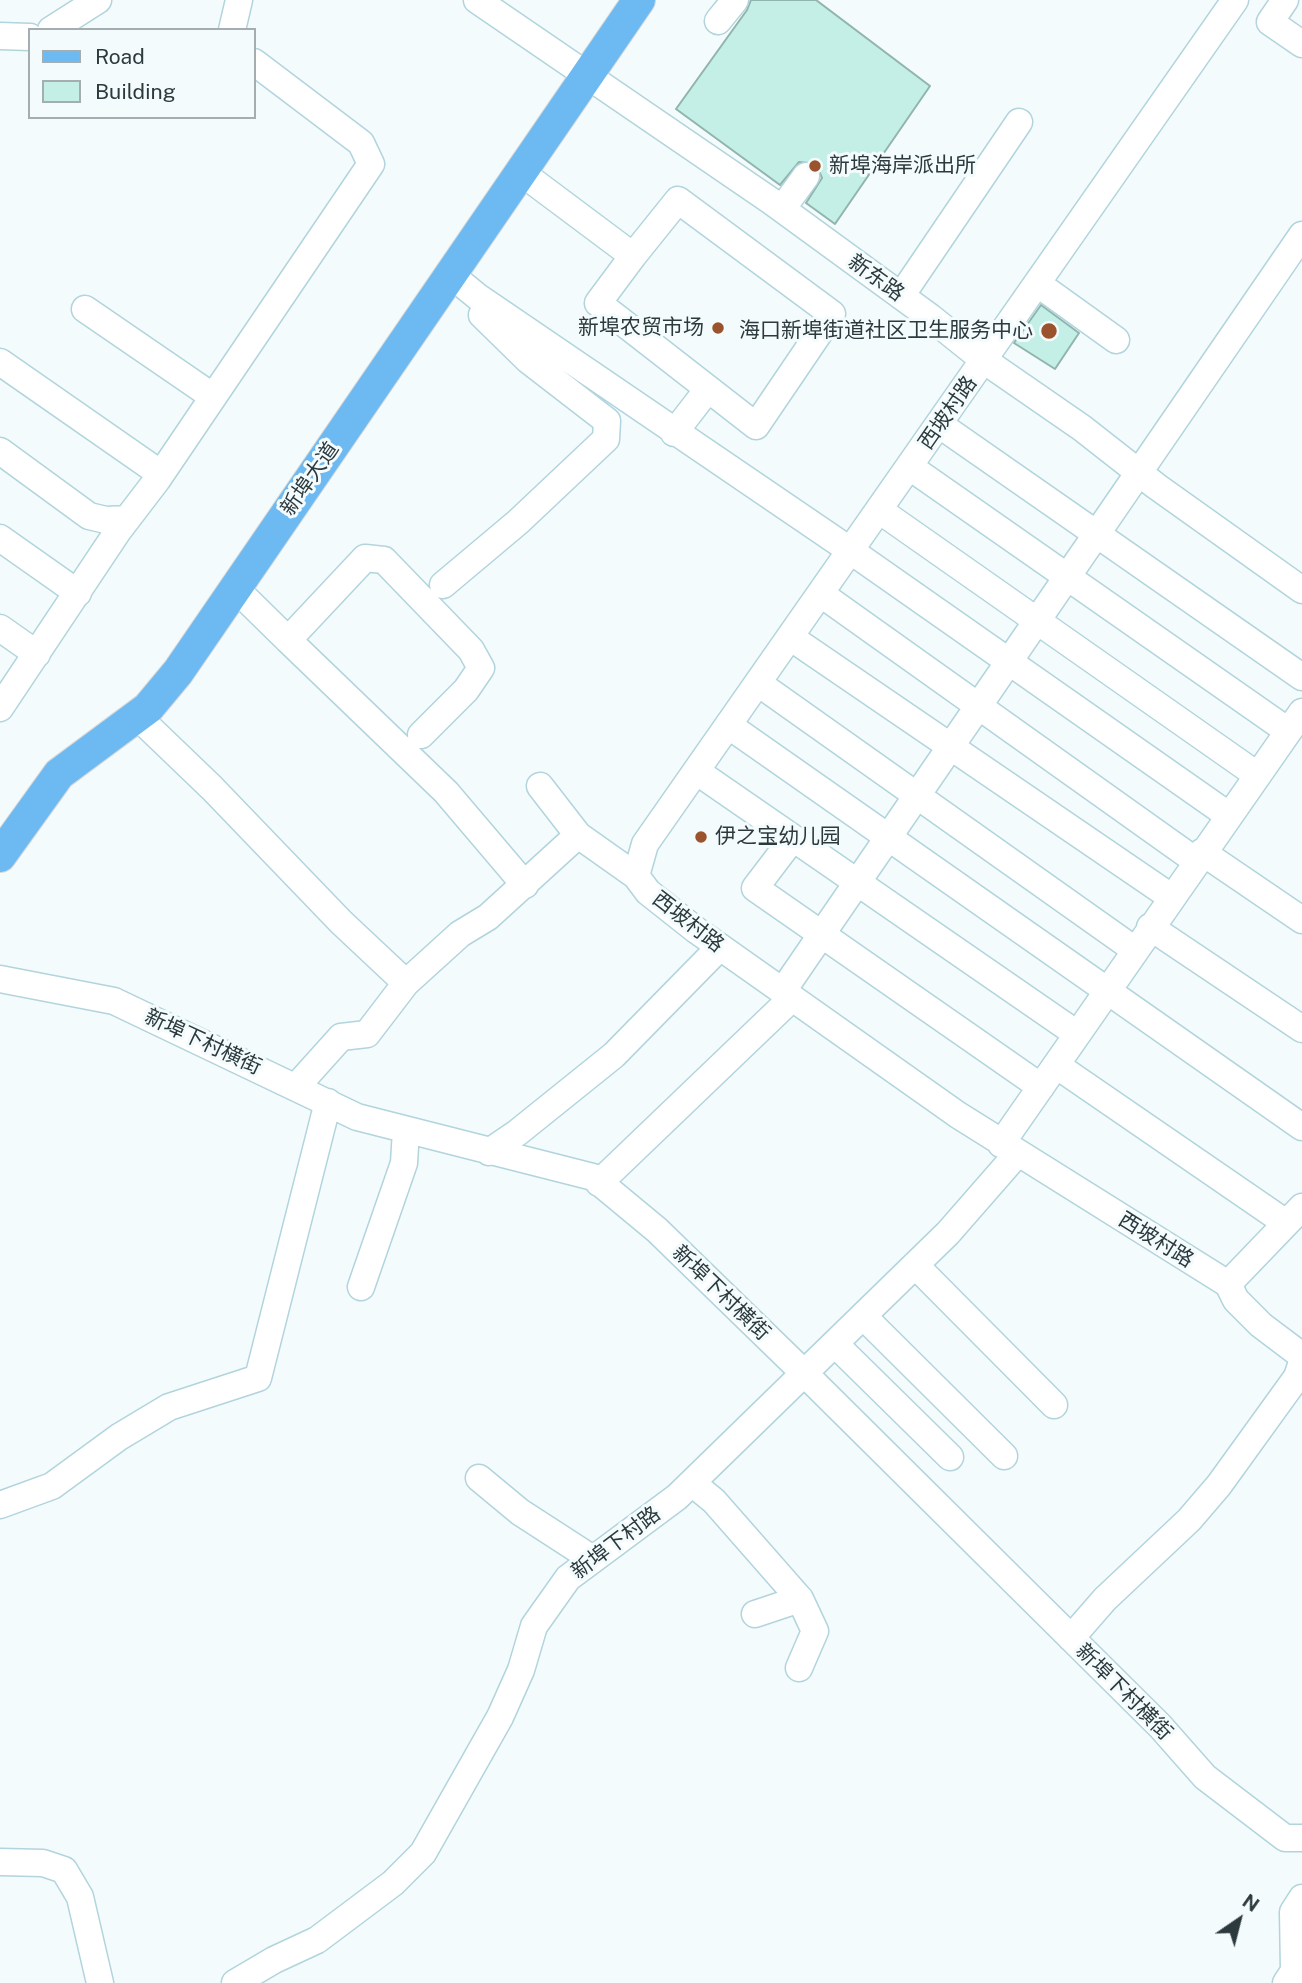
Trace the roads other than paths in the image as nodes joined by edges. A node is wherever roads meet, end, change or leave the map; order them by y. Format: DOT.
graph roads {
  1 [pos="98,0"];
  2 [pos="239,0"];
  3 [pos="477,0"];
  4 [pos="639,0"];
  5 [pos="656,0"];
  6 [pos="735,0"];
  7 [pos="1235,0"];
  8 [pos="1285,0"];
  9 [pos="1298,0"];
  10 [pos="1302,3"];
  11 [pos="718,21"];
  12 [pos="54,28"];
  13 [pos="232,28"];
  14 [pos="0,36"];
  15 [pos="28,37"];
  16 [pos="1302,44"];
  17 [pos="256,64"];
  18 [pos="590,74"];
  19 [pos="1019,122"];
  20 [pos="522,173"];
  21 [pos="806,176"];
  22 [pos="782,209"];
  23 [pos="1302,235"];
  24 [pos="633,256"];
  25 [pos="451,275"];
  26 [pos="1038,284"];
  27 [pos="901,296"];
  28 [pos="85,309"];
  29 [pos="1116,340"];
  30 [pos="985,361"];
  31 [pos="0,362"];
  32 [pos="708,389"];
  33 [pos="212,396"];
  34 [pos="940,425"];
  35 [pos="674,433"];
  36 [pos="0,452"];
  37 [pos="910,467"];
  38 [pos="1139,473"];
  39 [pos="161,474"];
  40 [pos="879,510"];
  41 [pos="127,519"];
  42 [pos="1097,534"];
  43 [pos="0,538"];
  44 [pos="851,551"];
  45 [pos="1067,577"];
  46 [pos="443,585"];
  47 [pos="235,588"];
  48 [pos="1302,590"];
  49 [pos="78,593"];
  50 [pos="821,594"];
  51 [pos="1037,621"];
  52 [pos="0,628"];
  53 [pos="790,638"];
  54 [pos="288,640"];
  55 [pos="37,654"];
  56 [pos="1009,661"];
  57 [pos="1302,677"];
  58 [pos="758,683"];
  59 [pos="978,706"];
  60 [pos="0,708"];
  61 [pos="137,716"];
  62 [pos="1295,722"];
  63 [pos="728,725"];
  64 [pos="421,734"];
  65 [pos="950,747"];
  66 [pos="696,771"];
  67 [pos="1257,775"];
  68 [pos="540,786"];
  69 [pos="917,795"];
  70 [pos="1228,815"];
  71 [pos="578,835"];
  72 [pos="793,838"];
  73 [pos="888,838"];
  74 [pos="0,856"];
  75 [pos="1199,856"];
  76 [pos="636,876"];
  77 [pos="857,882"];
  78 [pos="525,885"];
  79 [pos="1171,897"];
  80 [pos="1302,920"];
  81 [pos="1150,927"];
  82 [pos="821,934"];
  83 [pos="720,947"];
  84 [pos="1135,950"];
  85 [pos="0,979"];
  86 [pos="406,982"];
  87 [pos="1105,992"];
  88 [pos="787,995"];
  89 [pos="1302,1029"];
  90 [pos="1077,1034"];
  91 [pos="1056,1065"];
  92 [pos="296,1087"];
  93 [pos="1041,1087"];
  94 [pos="328,1102"];
  95 [pos="1302,1127"];
  96 [pos="406,1130"];
  97 [pos="1009,1149"];
  98 [pos="489,1152"];
  99 [pos="599,1183"];
  100 [pos="1294,1215"];
  101 [pos="915,1265"];
  102 [pos="1228,1284"];
  103 [pos="361,1287"];
  104 [pos="863,1316"];
  105 [pos="835,1344"];
  106 [pos="1302,1356"];
  107 [pos="1302,1362"];
  108 [pos="804,1373"];
  109 [pos="1054,1405"];
  110 [pos="1004,1456"];
  111 [pos="950,1457"];
  112 [pos="479,1478"];
  113 [pos="692,1483"];
  114 [pos="0,1505"];
  115 [pos="591,1558"];
  116 [pos="800,1599"];
  117 [pos="755,1614"];
  118 [pos="1071,1638"];
  119 [pos="799,1668"];
  120 [pos="1302,1838"];
  121 [pos="0,1862"];
  122 [pos="1302,1898"];
  123 [pos="100,1983"];
  124 [pos="235,1983"];
  125 [pos="1286,1983"];
  1 -- 12 [label="street"];
  2 -- 13 [label="street"];
  3 -- 18 [label="street, 新东路"];
  4 -- 18 [label="main road, 新埠大道"];
  5 -- 18 [label="main road, 新埠大道"];
  6 -- 11 [label="street"];
  7 -- 26 [label="street, 西坡村路"];
  8 -- 16 [label="street"];
  9 -- 10 [label="street"];
  14 -- 15 [label="street"];
  17 -- 33 [label="street"];
  18 -- 20 [label="main road, 新埠大道"];
  18 -- 22 [label="street, 新东路"];
  19 -- 27 [label="street"];
  20 -- 24 [label="street"];
  20 -- 25 [label="main road, 新埠大道"];
  21 -- 22 [label="street"];
  22 -- 27 [label="street, 新东路"];
  23 -- 38 [label="street"];
  24 -- 32 [label="street"];
  24 -- 32 [label="street"];
  25 -- 35 [label="street"];
  25 -- 46 [label="street"];
  25 -- 47 [label="main road, 新埠大道"];
  26 -- 29 [label="street"];
  26 -- 30 [label="street, 西坡村路"];
  27 -- 30 [label="street, 新东路"];
  28 -- 33 [label="street"];
  30 -- 34 [label="street, 西坡村路"];
  30 -- 38 [label="street, 新东路"];
  31 -- 39 [label="street"];
  32 -- 35 [label="street"];
  33 -- 39 [label="street"];
  34 -- 37 [label="street, 西坡村路"];
  34 -- 42 [label="street"];
  35 -- 44 [label="street"];
  36 -- 41 [label="street"];
  37 -- 40 [label="street, 西坡村路"];
  37 -- 45 [label="street"];
  38 -- 42 [label="street"];
  38 -- 48 [label="street, 新东路"];
  39 -- 41 [label="street"];
  40 -- 44 [label="street, 西坡村路"];
  40 -- 51 [label="street"];
  41 -- 49 [label="street"];
  42 -- 45 [label="street"];
  42 -- 57 [label="street"];
  43 -- 49 [label="street"];
  44 -- 50 [label="street, 西坡村路"];
  44 -- 56 [label="street"];
  45 -- 51 [label="street"];
  45 -- 62 [label="street"];
  47 -- 54 [label="street"];
  47 -- 61 [label="main road, 新埠大道"];
  49 -- 55 [label="street"];
  50 -- 53 [label="street, 西坡村路"];
  50 -- 59 [label="street"];
  51 -- 56 [label="street"];
  51 -- 67 [label="street"];
  52 -- 55 [label="street"];
  53 -- 58 [label="street, 西坡村路"];
  53 -- 65 [label="street"];
  54 -- 64 [label="street"];
  54 -- 78 [label="street"];
  55 -- 60 [label="street"];
  56 -- 59 [label="street"];
  56 -- 70 [label="street"];
  58 -- 63 [label="street, 西坡村路"];
  58 -- 69 [label="street"];
  59 -- 65 [label="street"];
  59 -- 75 [label="street"];
  61 -- 74 [label="main road, 新埠大道"];
  61 -- 86 [label="street"];
  62 -- 67 [label="street, 新埠下村路"];
  63 -- 66 [label="street, 西坡村路"];
  63 -- 73 [label="street"];
  65 -- 69 [label="street"];
  65 -- 79 [label="street"];
  66 -- 72 [label="street"];
  66 -- 76 [label="street, 西坡村路"];
  67 -- 70 [label="street, 新埠下村路"];
  68 -- 71 [label="street"];
  69 -- 73 [label="street"];
  69 -- 84 [label="street"];
  70 -- 75 [label="street, 新埠下村路"];
  71 -- 76 [label="street"];
  71 -- 78 [label="street"];
  72 -- 77 [label="street"];
  72 -- 82 [label="street"];
  73 -- 77 [label="street"];
  73 -- 87 [label="street"];
  75 -- 79 [label="street, 新埠下村路"];
  75 -- 80 [label="street"];
  76 -- 83 [label="street, 西坡村路"];
  77 -- 82 [label="street"];
  77 -- 90 [label="street"];
  78 -- 86 [label="street"];
  79 -- 81 [label="street, 新埠下村路"];
  81 -- 84 [label="street, 新埠下村路"];
  81 -- 89 [label="street"];
  82 -- 88 [label="street"];
  82 -- 93 [label="street"];
  83 -- 88 [label="street, 西坡村路"];
  83 -- 98 [label="street"];
  84 -- 87 [label="street, 新埠下村路"];
  85 -- 92 [label="street, 新埠下村横街"];
  86 -- 92 [label="street"];
  87 -- 90 [label="street, 新埠下村路"];
  87 -- 95 [label="street"];
  88 -- 97 [label="street, 西坡村路"];
  88 -- 99 [label="street"];
  90 -- 91 [label="street, 新埠下村路"];
  91 -- 93 [label="street, 新埠下村路"];
  91 -- 100 [label="street"];
  92 -- 94 [label="street, 新埠下村横街"];
  93 -- 97 [label="street, 新埠下村路"];
  94 -- 96 [label="street, 新埠下村横街"];
  94 -- 114 [label="street"];
  96 -- 98 [label="street, 新埠下村横街"];
  96 -- 103 [label="street"];
  97 -- 101 [label="street, 新埠下村路"];
  97 -- 102 [label="street, 西坡村路"];
  98 -- 99 [label="street, 新埠下村横街"];
  99 -- 108 [label="street, 新埠下村横街"];
  100 -- 102 [label="street"];
  101 -- 104 [label="street, 新埠下村路"];
  101 -- 109 [label="street"];
  102 -- 106 [label="street"];
  104 -- 105 [label="street, 新埠下村路"];
  104 -- 110 [label="street"];
  105 -- 108 [label="street, 新埠下村路"];
  105 -- 111 [label="street"];
  107 -- 118 [label="street"];
  108 -- 113 [label="street, 新埠下村路"];
  108 -- 118 [label="street, 新埠下村横街"];
  112 -- 115 [label="street"];
  113 -- 115 [label="street, 新埠下村路"];
  113 -- 116 [label="street"];
  115 -- 124 [label="street, 新埠下村路"];
  116 -- 117 [label="street"];
  116 -- 119 [label="street"];
  118 -- 120 [label="street, 新埠下村横街"];
  121 -- 123 [label="street"];
  122 -- 125 [label="street"];
}
